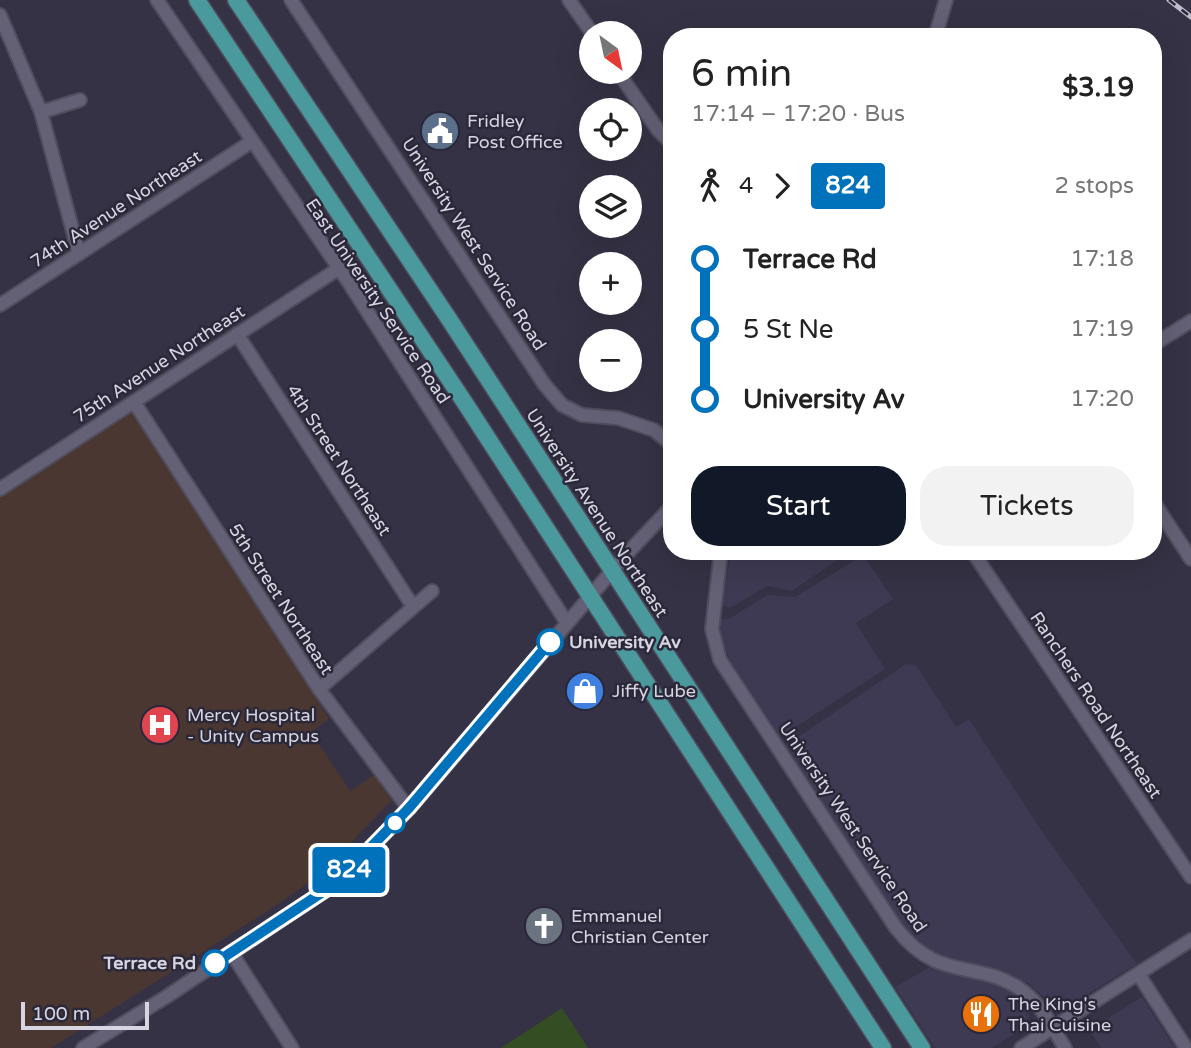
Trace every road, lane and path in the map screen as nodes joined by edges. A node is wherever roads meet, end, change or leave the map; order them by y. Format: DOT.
graph roads {
  1 [pos="157,0"];
  2 [pos="197,0"];
  3 [pos="236,0"];
  4 [pos="292,0"];
  5 [pos="569,0"];
  6 [pos="946,0"];
  7 [pos="0,15"];
  8 [pos="584,21"];
  9 [pos="937,28"];
  10 [pos="626,84"];
  11 [pos="80,100"];
  12 [pos="41,112"];
  13 [pos="663,135"];
  14 [pos="251,142"];
  15 [pos="79,254"];
  16 [pos="338,269"];
  17 [pos="0,305"];
  18 [pos="1191,321"];
  19 [pos="237,334"];
  20 [pos="1162,339"];
  21 [pos="134,402"];
  22 [pos="663,438"];
  23 [pos="0,489"];
  24 [pos="663,516"];
  25 [pos="1162,516"];
  26 [pos="1191,559"];
  27 [pos="720,560"];
  28 [pos="978,560"];
  29 [pos="611,572"];
  30 [pos="432,591"];
  31 [pos="589,597"];
  32 [pos="412,605"];
  33 [pos="567,623"];
  34 [pos="318,690"];
  35 [pos="409,808"];
  36 [pos="1191,877"];
  37 [pos="1191,940"];
  38 [pos="231,952"];
  39 [pos="1139,975"];
  40 [pos="1053,1028"];
  41 [pos="83,1048"];
  42 [pos="292,1048"];
  43 [pos="883,1048"];
  44 [pos="922,1048"];
  45 [pos="1021,1048"];
  46 [pos="1065,1048"];
  47 [pos="1186,1048"];
  1 -- 14 [label="street, East University Service Road"];
  2 -- 31 [label="main road"];
  3 -- 29 [label="main road, University Avenue Northeast"];
  4 -- 22 [label="street, University West Service Road"];
  5 -- 8 [label="street"];
  6 -- 9 [label="street"];
  7 -- 12 [label="street"];
  10 -- 13 [label="street"];
  11 -- 12 [label="street"];
  12 -- 15 [label="street"];
  14 -- 15 [label="street, 74th Avenue Northeast"];
  14 -- 16 [label="street, East University Service Road"];
  15 -- 17 [label="street, 74th Avenue Northeast"];
  16 -- 19 [label="street, 75th Avenue Northeast"];
  16 -- 33 [label="street, East University Service Road"];
  18 -- 20 [label="street"];
  19 -- 21 [label="street, 75th Avenue Northeast"];
  19 -- 32 [label="street, 4th Street Northeast"];
  21 -- 23 [label="street, 75th Avenue Northeast"];
  21 -- 34 [label="street, 5th Street Northeast"];
  24 -- 29 [label="street"];
  25 -- 26 [label="street"];
  27 -- 40 [label="street, University West Service Road"];
  28 -- 36 [label="street, Ranchers Road Northeast"];
  29 -- 31 [label="street"];
  29 -- 44 [label="main road, University Avenue Northeast"];
  30 -- 32 [label="street"];
  31 -- 33 [label="street"];
  31 -- 43 [label="main road"];
  32 -- 34 [label="street"];
  33 -- 35 [label="street"];
  34 -- 35 [label="street, 5th Street Northeast"];
  35 -- 38 [label="street"];
  37 -- 39 [label="street"];
  38 -- 41 [label="street"];
  38 -- 42 [label="street"];
  39 -- 40 [label="street"];
  39 -- 47 [label="street"];
  40 -- 45 [label="street"];
  40 -- 46 [label="street, University West Service Road"];
}
